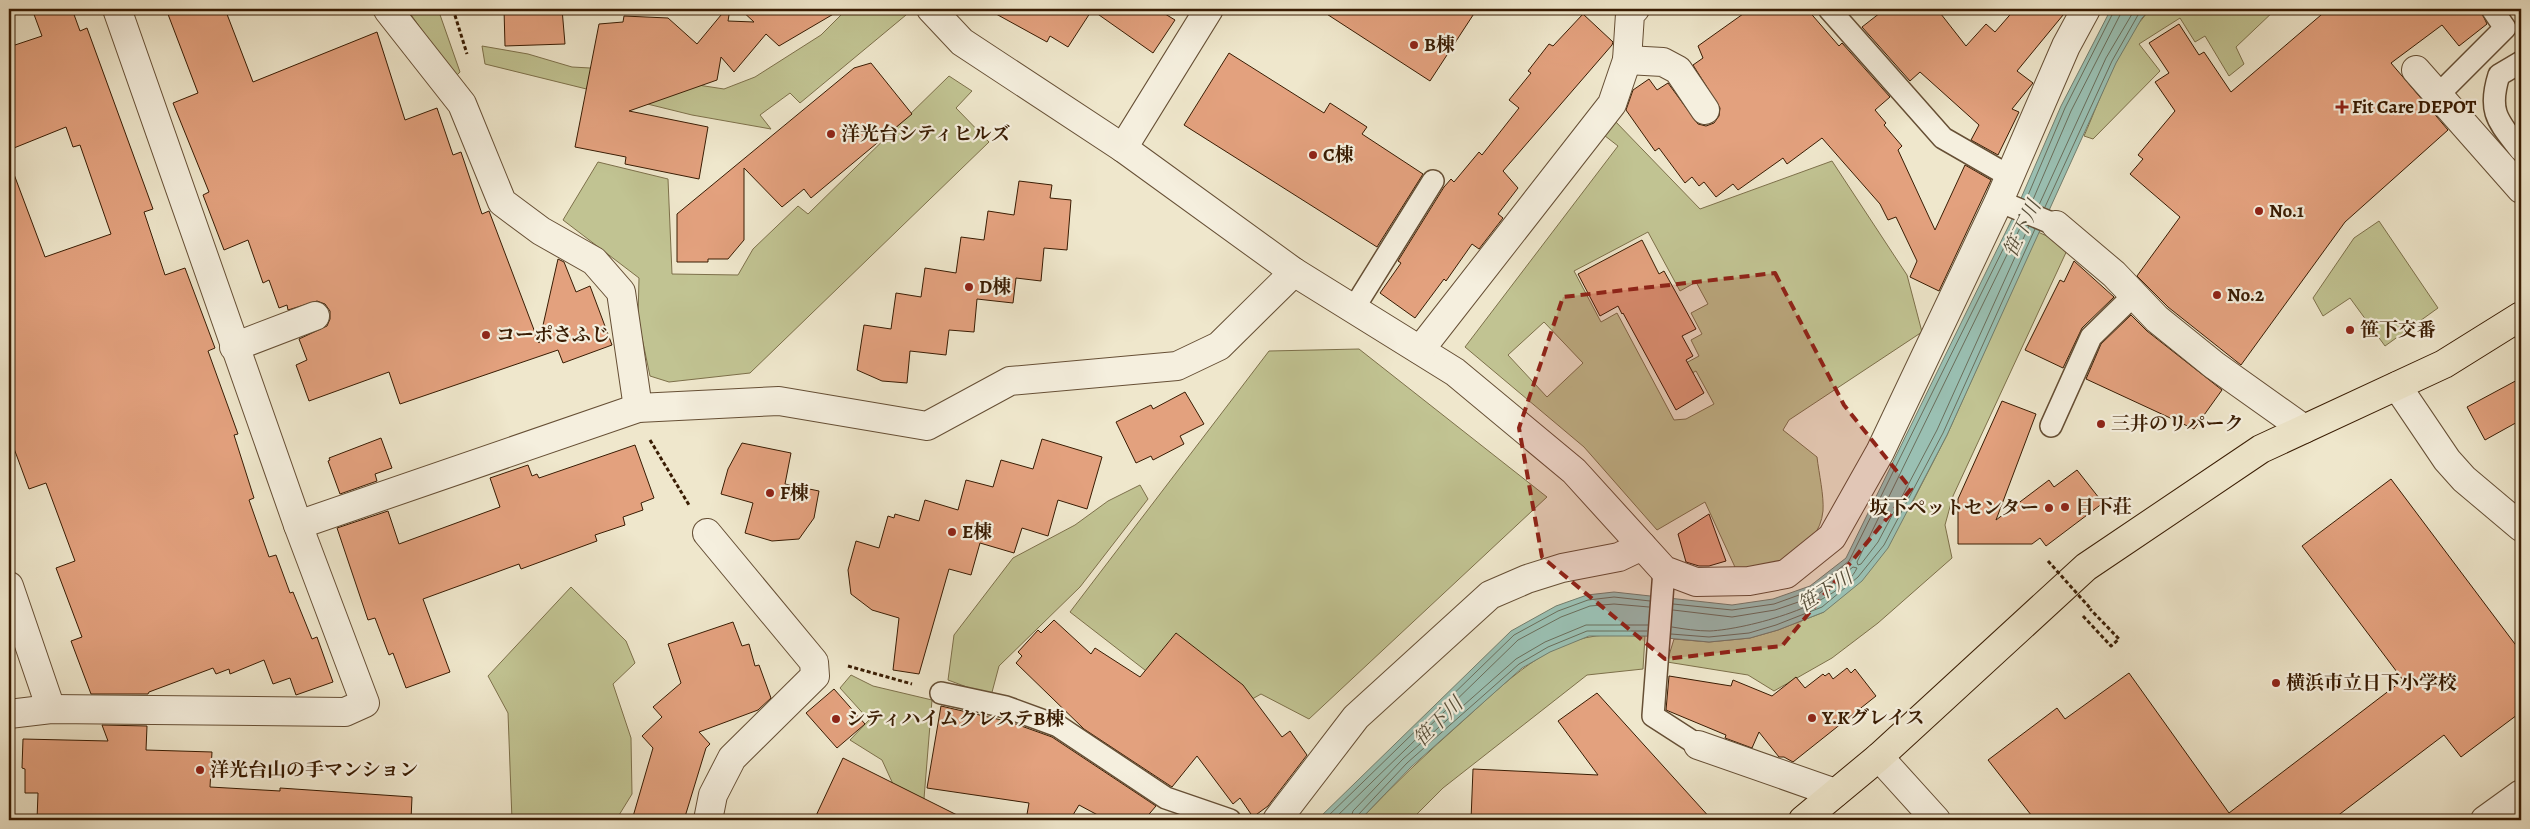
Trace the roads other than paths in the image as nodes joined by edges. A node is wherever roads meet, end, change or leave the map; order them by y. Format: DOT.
graph roads {
  1 [pos="117,9"];
  2 [pos="932,9"];
  3 [pos="1209,9"];
  4 [pos="1636,9"];
  5 [pos="1829,9"];
  6 [pos="2086,9"];
  7 [pos="2492,9"];
  8 [pos="388,10"];
  9 [pos="1627,60"];
  10 [pos="2521,62"];
  11 [pos="2416,70"];
  12 [pos="2438,94"];
  13 [pos="1705,110"];
  14 [pos="1123,148"];
  15 [pos="2521,151"];
  16 [pos="2009,176"];
  17 [pos="1433,181"];
  18 [pos="2521,189"];
  19 [pos="2003,203"];
  20 [pos="2056,225"];
  21 [pos="1294,272"];
  22 [pos="2134,295"];
  23 [pos="1354,308"];
  24 [pos="315,316"];
  25 [pos="2521,316"];
  26 [pos="234,347"];
  27 [pos="1420,350"];
  28 [pos="2397,386"];
  29 [pos="638,408"];
  30 [pos="2050,426"];
  31 [pos="2304,429"];
  32 [pos="298,525"];
  33 [pos="2521,527"];
  34 [pos="707,533"];
  35 [pos="1642,546"];
  36 [pos="1663,579"];
  37 [pos="9,586"];
  38 [pos="941,693"];
  39 [pos="51,709"];
  40 [pos="9,714"];
  41 [pos="1698,745"];
  42 [pos="1879,757"];
  43 [pos="1834,793"];
  44 [pos="2521,794"];
  45 [pos="708,820"];
  46 [pos="1230,820"];
  47 [pos="1277,820"];
  48 [pos="1803,820"];
  49 [pos="1936,820"];
  50 [pos="2486,820"];
  1 -- 26 [label="street"];
  2 -- 14 [label="street"];
  3 -- 14 [label="street"];
  4 -- 9 [label="street"];
  5 -- 16 [label="lane"];
  6 -- 16 [label="street"];
  7 -- 12 [label="lane"];
  8 -- 29 [label="street"];
  9 -- 13 [label="street"];
  9 -- 27 [label="street"];
  10 -- 15 [label="lane"];
  11 -- 12 [label="street"];
  12 -- 18 [label="street"];
  14 -- 21 [label="street"];
  16 -- 19 [label="street"];
  17 -- 23 [label="lane"];
  19 -- 20 [label="lane"];
  19 -- 36 [label="street"];
  20 -- 22 [label="street"];
  21 -- 23 [label="street"];
  21 -- 29 [label="street"];
  22 -- 30 [label="lane"];
  22 -- 31 [label="street"];
  23 -- 27 [label="street"];
  24 -- 26 [label="street"];
  25 -- 28 [label="main road"];
  26 -- 32 [label="street"];
  27 -- 35 [label="street"];
  28 -- 31 [label="main road"];
  28 -- 33 [label="street"];
  29 -- 32 [label="street"];
  31 -- 42 [label="main road"];
  32 -- 39 [label="street"];
  34 -- 45 [label="street"];
  35 -- 36 [label="street"];
  35 -- 47 [label="street"];
  36 -- 41 [label="lane"];
  37 -- 39 [label="street"];
  38 -- 46 [label="lane"];
  39 -- 40 [label="street"];
  41 -- 43 [label="street"];
  42 -- 43 [label="main road"];
  42 -- 49 [label="street"];
  43 -- 48 [label="main road"];
  44 -- 50 [label="street"];
}
